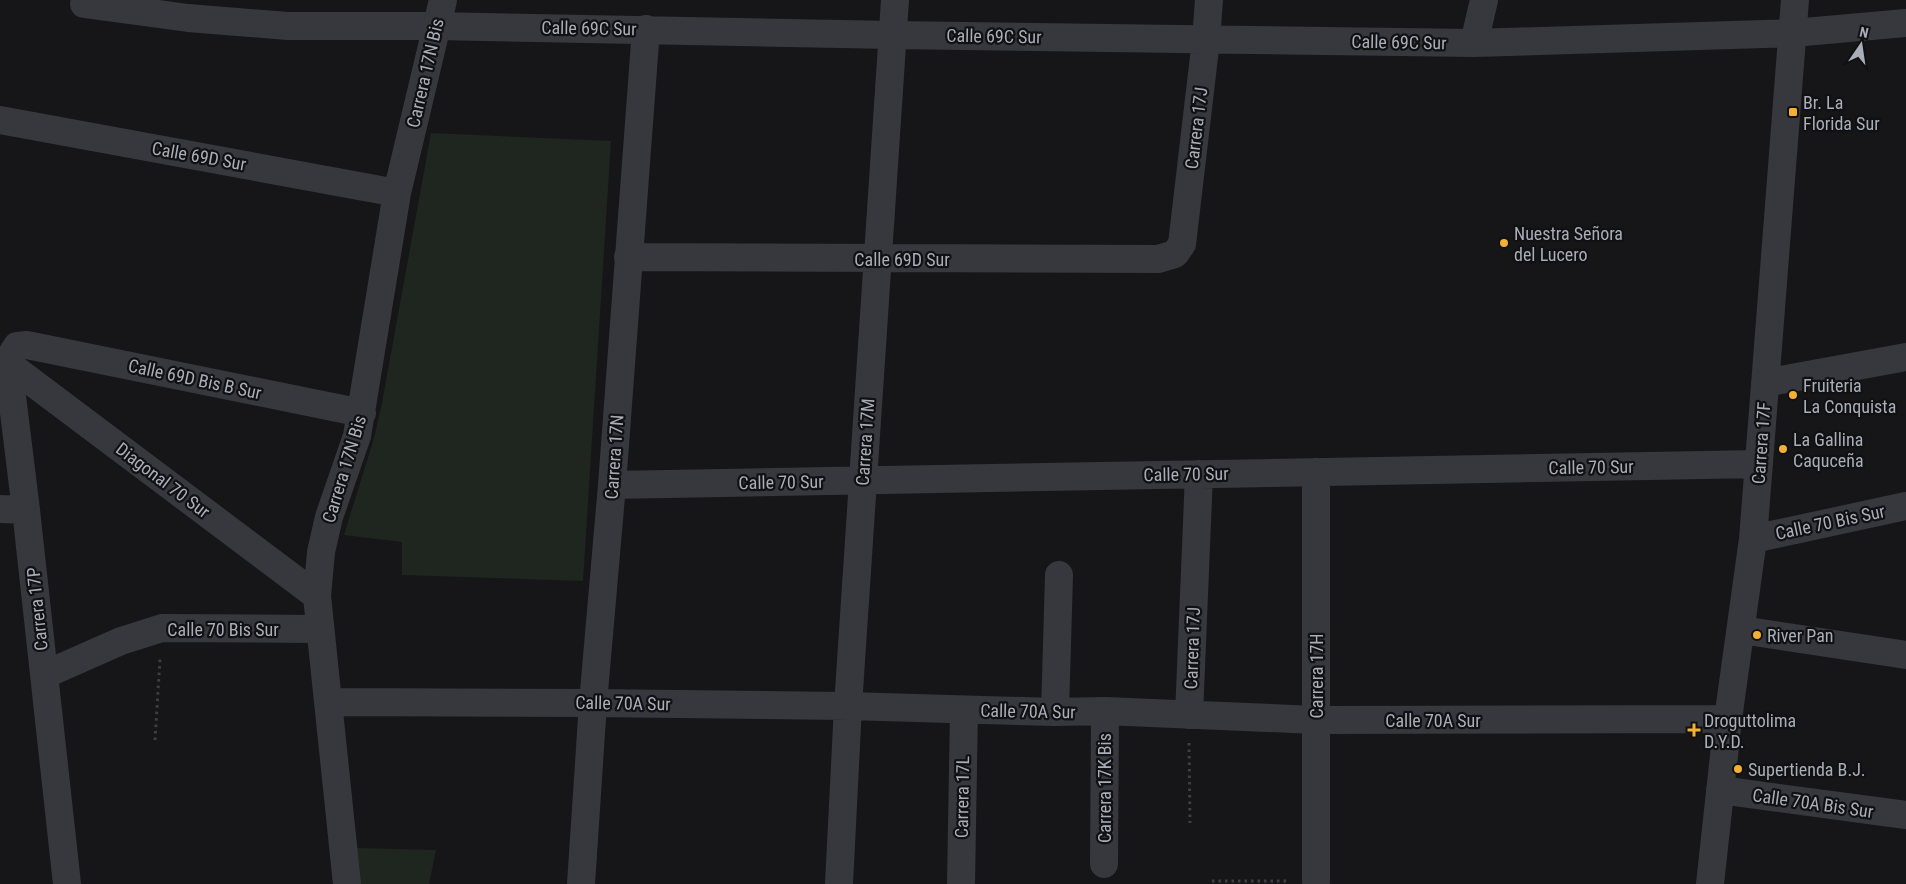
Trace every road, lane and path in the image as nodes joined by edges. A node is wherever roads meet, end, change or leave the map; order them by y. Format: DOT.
graph roads {
  1 [pos="895,0"];
  2 [pos="1209,0"];
  3 [pos="1484,0"];
  4 [pos="1795,0"];
  5 [pos="84,4"];
  6 [pos="440,13"];
  7 [pos="1906,23"];
  8 [pos="646,29"];
  9 [pos="1793,33"];
  10 [pos="893,34"];
  11 [pos="1206,40"];
  12 [pos="1474,43"];
  13 [pos="0,120"];
  14 [pos="397,193"];
  15 [pos="1174,254"];
  16 [pos="628,257"];
  17 [pos="878,259"];
  18 [pos="1906,357"];
  19 [pos="8,364"];
  20 [pos="1765,384"];
  21 [pos="362,413"];
  22 [pos="1759,464"];
  23 [pos="1316,472"];
  24 [pos="1199,474"];
  25 [pos="863,480"];
  26 [pos="612,485"];
  27 [pos="1906,506"];
  28 [pos="13,509"];
  29 [pos="1753,539"];
  30 [pos="1058,575"];
  31 [pos="317,596"];
  32 [pos="162,628"];
  33 [pos="320,629"];
  34 [pos="1741,630"];
  35 [pos="1906,655"];
  36 [pos="44,675"];
  37 [pos="328,702"];
  38 [pos="593,703"];
  39 [pos="848,706"];
  40 [pos="964,710"];
  41 [pos="1105,711"];
  42 [pos="1055,712"];
  43 [pos="1189,715"];
  44 [pos="1728,719"];
  45 [pos="1316,720"];
  46 [pos="155,740"];
  47 [pos="1720,790"];
  48 [pos="1906,815"];
  49 [pos="1190,823"];
  50 [pos="1104,864"];
  51 [pos="1212,881"];
  52 [pos="1316,881"];
  53 [pos="1280,882"];
  54 [pos="67,884"];
  55 [pos="347,884"];
  56 [pos="581,884"];
  57 [pos="839,884"];
  58 [pos="961,884"];
  59 [pos="1710,884"];
  1 -- 10 [label="street, Carrera 17M"];
  2 -- 11 [label="street, Carrera 17J"];
  3 -- 12 [label="street"];
  4 -- 9 [label="street, Carrera 17F"];
  5 -- 6 [label="street, Calle 69C Sur"];
  6 -- 8 [label="street, Calle 69C Sur"];
  6 -- 14 [label="street, Carrera 17N Bis"];
  7 -- 9 [label="street, Calle 69C Sur"];
  8 -- 10 [label="street, Calle 69C Sur"];
  8 -- 16 [label="street, Carrera 17N"];
  9 -- 12 [label="street, Calle 69C Sur"];
  9 -- 20 [label="street, Carrera 17F"];
  10 -- 11 [label="street, Calle 69C Sur"];
  10 -- 17 [label="street, Carrera 17M"];
  11 -- 12 [label="street, Calle 69C Sur"];
  11 -- 15 [label="street, Carrera 17J"];
  13 -- 14 [label="street, Calle 69D Sur"];
  14 -- 21 [label="street, Carrera 17N Bis"];
  15 -- 17 [label="street, Calle 69D Sur"];
  16 -- 17 [label="street, Calle 69D Sur"];
  16 -- 26 [label="street, Carrera 17N"];
  17 -- 25 [label="street, Carrera 17M"];
  18 -- 20 [label="street"];
  19 -- 21 [label="street, Calle 69D Bis B Sur"];
  19 -- 28 [label="street, Carrera 17P"];
  19 -- 31 [label="street, Diagonal 70 Sur"];
  20 -- 22 [label="street, Carrera 17F"];
  21 -- 31 [label="street, Carrera 17N Bis"];
  22 -- 23 [label="street, Calle 70 Sur"];
  22 -- 29 [label="street, Carrera 17F"];
  23 -- 24 [label="street, Calle 70 Sur"];
  23 -- 45 [label="street, Carrera 17H"];
  24 -- 25 [label="street, Calle 70 Sur"];
  24 -- 43 [label="street, Carrera 17J"];
  25 -- 26 [label="street, Calle 70 Sur"];
  25 -- 39 [label="street, Carrera 17M"];
  26 -- 38 [label="street, Carrera 17N"];
  27 -- 29 [label="street, Calle 70 Bis Sur"];
  28 -- 36 [label="street, Carrera 17P"];
  29 -- 34 [label="street, Carrera 17F"];
  30 -- 42 [label="street"];
  31 -- 33 [label="street, Carrera 17N Bis"];
  32 -- 33 [label="street, Calle 70 Bis Sur"];
  32 -- 36 [label="street, Calle 70 Bis Sur"];
  32 -- 46 [label="path"];
  33 -- 37 [label="street, Carrera 17N Bis"];
  34 -- 35 [label="street"];
  34 -- 44 [label="street, Carrera 17F"];
  36 -- 54 [label="street, Carrera 17P"];
  37 -- 38 [label="street, Calle 70A Sur"];
  37 -- 55 [label="street, Carrera 17N Bis"];
  38 -- 39 [label="street, Calle 70A Sur"];
  38 -- 56 [label="street, Carrera 17N"];
  39 -- 40 [label="street, Calle 70A Sur"];
  39 -- 57 [label="street, Carrera 17M"];
  40 -- 42 [label="street, Calle 70A Sur"];
  40 -- 58 [label="street, Carrera 17L"];
  41 -- 42 [label="street, Calle 70A Sur"];
  41 -- 43 [label="street, Calle 70A Sur"];
  41 -- 50 [label="street, Carrera 17K Bis"];
  43 -- 45 [label="street, Calle 70A Sur"];
  43 -- 49 [label="path, Carrera 17J"];
  44 -- 45 [label="street, Calle 70A Sur"];
  44 -- 47 [label="street, Carrera 17F"];
  45 -- 52 [label="street, Carrera 17H"];
  47 -- 48 [label="street, Calle 70A Bis Sur"];
  47 -- 59 [label="street, Carrera 17F"];
  51 -- 53 [label="path"];
  52 -- 53 [label="path"];
}
